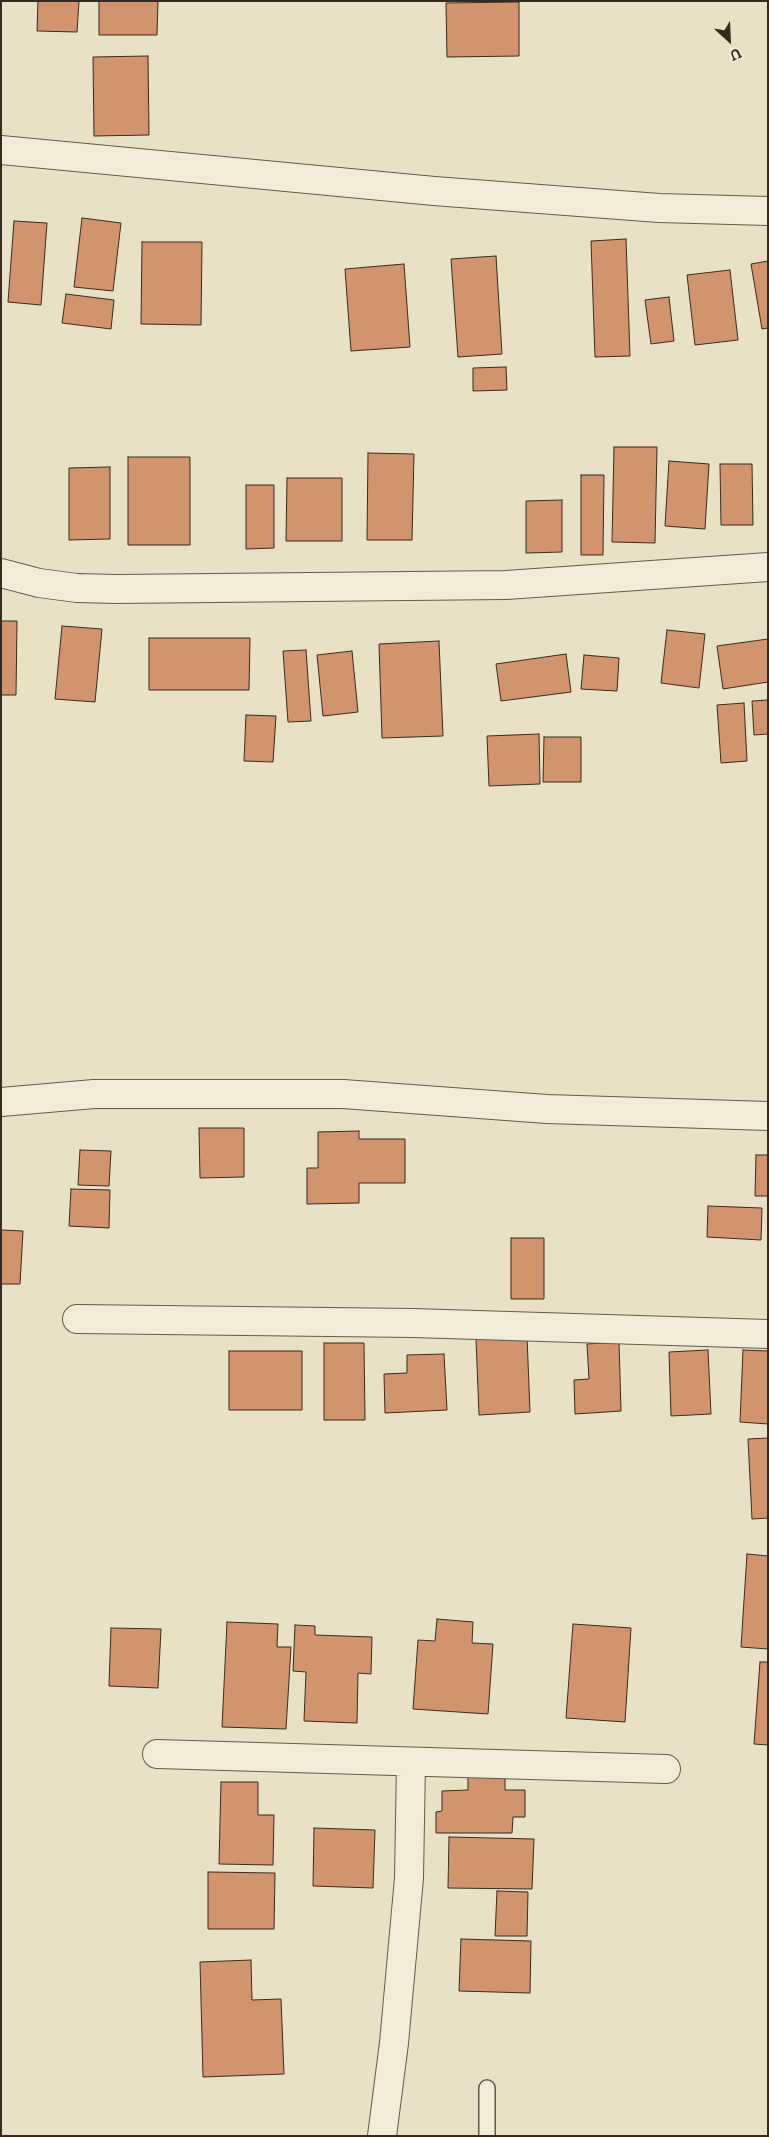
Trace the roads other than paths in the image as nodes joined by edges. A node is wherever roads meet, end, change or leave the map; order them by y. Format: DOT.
graph roads {
  1 [pos="1,150"];
  2 [pos="768,211"];
  3 [pos="768,567"];
  4 [pos="1,573"];
  5 [pos="1,1102"];
  6 [pos="768,1116"];
  7 [pos="77,1319"];
  8 [pos="768,1334"];
  9 [pos="157,1754"];
  10 [pos="411,1762"];
  11 [pos="666,1769"];
  12 [pos="487,2088"];
  13 [pos="382,2136"];
  14 [pos="487,2136"];
  1 -- 2 [label="street"];
  3 -- 4 [label="street"];
  5 -- 6 [label="street"];
  7 -- 8 [label="street"];
  9 -- 10 [label="street"];
  10 -- 11 [label="street"];
  10 -- 13 [label="street"];
  12 -- 14 [label="lane"];
}
